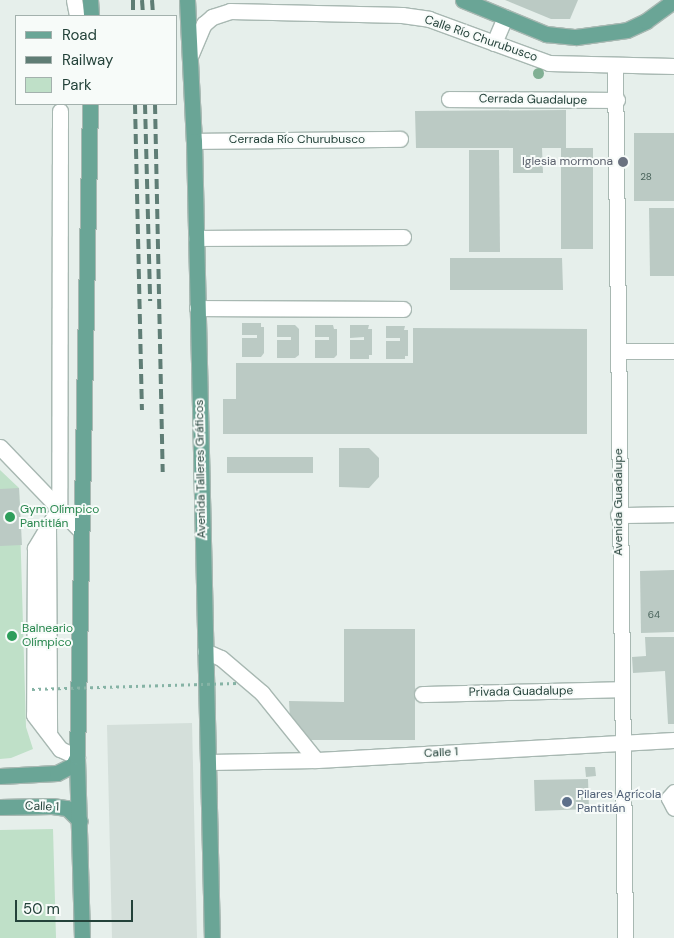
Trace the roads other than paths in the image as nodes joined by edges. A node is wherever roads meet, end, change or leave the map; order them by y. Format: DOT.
graph roads {
  1 [pos="74,0"];
  2 [pos="90,0"];
  3 [pos="188,0"];
  4 [pos="463,0"];
  5 [pos="674,1"];
  6 [pos="77,15"];
  7 [pos="91,15"];
  8 [pos="505,17"];
  9 [pos="494,43"];
  10 [pos="191,54"];
  11 [pos="674,66"];
  12 [pos="615,67"];
  13 [pos="449,99"];
  14 [pos="617,100"];
  15 [pos="90,105"];
  16 [pos="60,111"];
  17 [pos="400,139"];
  18 [pos="194,141"];
  19 [pos="403,237"];
  20 [pos="196,238"];
  21 [pos="197,308"];
  22 [pos="403,309"];
  23 [pos="620,351"];
  24 [pos="674,351"];
  25 [pos="0,447"];
  26 [pos="59,508"];
  27 [pos="674,514"];
  28 [pos="618,515"];
  29 [pos="80,530"];
  30 [pos="205,651"];
  31 [pos="621,689"];
  32 [pos="422,694"];
  33 [pos="674,740"];
  34 [pos="622,744"];
  35 [pos="77,758"];
  36 [pos="316,760"];
  37 [pos="209,762"];
  38 [pos="0,776"];
  39 [pos="674,792"];
  40 [pos="0,807"];
  41 [pos="674,808"];
  42 [pos="80,821"];
  43 [pos="82,938"];
  44 [pos="212,938"];
  45 [pos="625,938"];
  1 -- 6 [label="street"];
  2 -- 7 [label="main road"];
  3 -- 10 [label="main road, Avenida Talleres Gráficos"];
  4 -- 8 [label="main road"];
  5 -- 8 [label="main road"];
  8 -- 9 [label="street"];
  9 -- 10 [label="street, Calle Río Churubusco"];
  9 -- 12 [label="street, Calle Río Churubusco"];
  10 -- 18 [label="main road, Avenida Talleres Gráficos"];
  11 -- 12 [label="street, Calle Río Churubusco"];
  12 -- 14 [label="street, Avenida Guadalupe"];
  13 -- 14 [label="street, Cerrada Guadalupe"];
  14 -- 23 [label="street, Avenida Guadalupe"];
  15 -- 29 [label="main road"];
  16 -- 26 [label="street"];
  17 -- 18 [label="street, Cerrada Río Churubusco"];
  18 -- 20 [label="main road, Avenida Talleres Gráficos"];
  19 -- 20 [label="street"];
  20 -- 21 [label="main road, Avenida Talleres Gráficos"];
  21 -- 22 [label="street"];
  21 -- 30 [label="main road, Avenida Talleres Gráficos"];
  23 -- 24 [label="street"];
  23 -- 28 [label="street, Avenida Guadalupe"];
  25 -- 26 [label="street"];
  26 -- 29 [label="street"];
  26 -- 35 [label="street"];
  27 -- 28 [label="street"];
  28 -- 31 [label="street, Avenida Guadalupe"];
  29 -- 35 [label="main road"];
  30 -- 36 [label="street"];
  30 -- 37 [label="main road, Avenida Talleres Gráficos"];
  31 -- 32 [label="street, Privada Guadalupe"];
  31 -- 34 [label="street, Avenida Guadalupe"];
  33 -- 34 [label="street, Calle 1"];
  34 -- 36 [label="street, Calle 1"];
  34 -- 45 [label="street, Avenida Guadalupe"];
  35 -- 38 [label="main road"];
  35 -- 42 [label="main road"];
  36 -- 37 [label="street, Calle 1"];
  37 -- 44 [label="main road, Avenida Talleres Gráficos"];
  39 -- 41 [label="street"];
  40 -- 42 [label="main road, Calle 1"];
  42 -- 43 [label="main road"];
}
